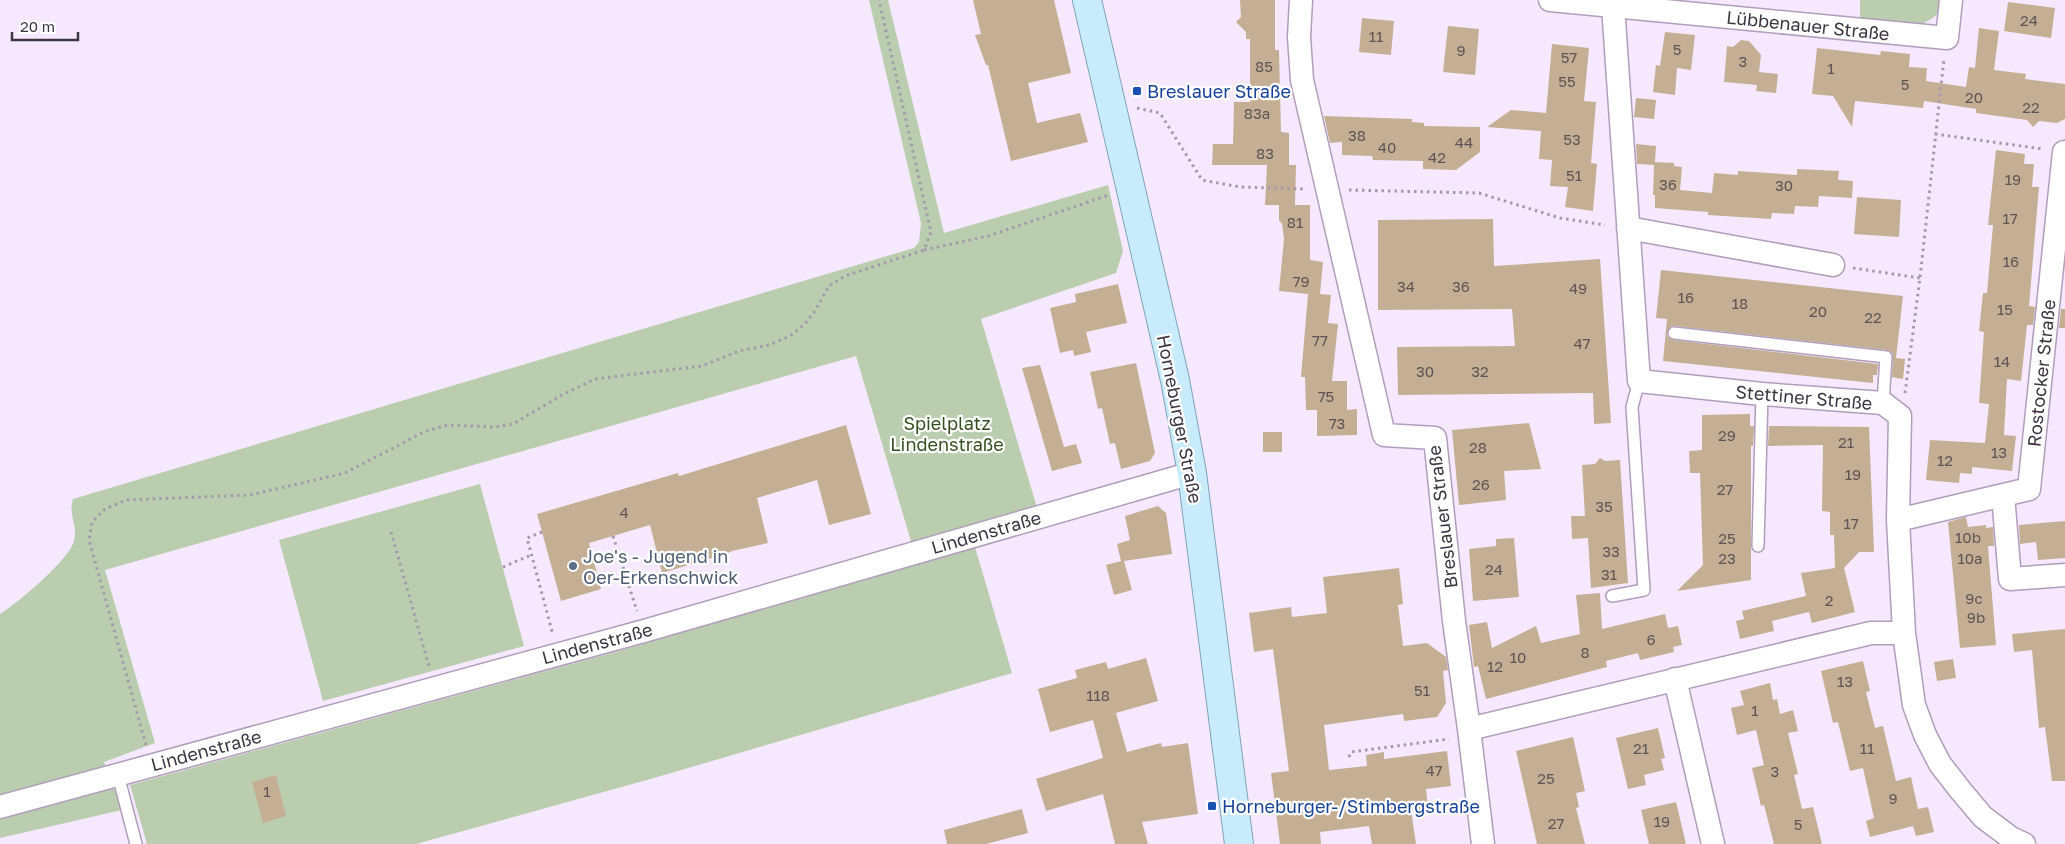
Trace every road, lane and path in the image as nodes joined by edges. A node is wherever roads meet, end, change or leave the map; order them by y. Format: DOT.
graph roads {
  1 [pos="879,0"];
  2 [pos="1086,0"];
  3 [pos="1301,0"];
  4 [pos="1550,0"];
  5 [pos="1951,0"];
  6 [pos="1613,6"];
  7 [pos="1947,38"];
  8 [pos="1111,102"];
  9 [pos="1935,134"];
  10 [pos="2064,152"];
  11 [pos="1131,188"];
  12 [pos="1326,190"];
  13 [pos="1628,228"];
  14 [pos="2060,232"];
  15 [pos="924,250"];
  16 [pos="1833,264"];
  17 [pos="1920,278"];
  18 [pos="1674,333"];
  19 [pos="1639,381"];
  20 [pos="1762,394"];
  21 [pos="1891,410"];
  22 [pos="1192,473"];
  23 [pos="2003,495"];
  24 [pos="1898,520"];
  25 [pos="391,532"];
  26 [pos="542,532"];
  27 [pos="613,536"];
  28 [pos="1758,546"];
  29 [pos="531,555"];
  30 [pos="503,566"];
  31 [pos="2065,575"];
  32 [pos="1612,596"];
  33 [pos="644,631"];
  34 [pos="1904,633"];
  35 [pos="558,654"];
  36 [pos="1675,679"];
  37 [pos="435,687"];
  38 [pos="1469,733"];
  39 [pos="1349,757"];
  40 [pos="152,764"];
  41 [pos="118,775"];
  42 [pos="0,807"];
  43 [pos="136,844"];
  44 [pos="1239,844"];
  45 [pos="1483,844"];
  46 [pos="1713,844"];
  47 [pos="2024,844"];
  1 -- 15 [label="path"];
  2 -- 8 [label="main road, Horneburger Straße"];
  3 -- 12 [label="street, Breslauer Straße"];
  4 -- 6 [label="street, Lübbenauer Straße"];
  5 -- 7 [label="street"];
  6 -- 7 [label="street, Lübbenauer Straße"];
  6 -- 13 [label="street"];
  7 -- 9 [label="path"];
  8 -- 11 [label="main road, Horneburger Straße"];
  8 -- 12 [label="path"];
  9 -- 10 [label="path"];
  9 -- 17 [label="path"];
  10 -- 14 [label="street, Rostocker Straße"];
  11 -- 15 [label="path"];
  11 -- 22 [label="main road, Horneburger Straße"];
  12 -- 13 [label="path"];
  12 -- 38 [label="street, Breslauer Straße"];
  13 -- 16 [label="street"];
  13 -- 19 [label="street"];
  14 -- 23 [label="street, Rostocker Straße"];
  15 -- 40 [label="path"];
  16 -- 17 [label="path"];
  17 -- 21 [label="path"];
  18 -- 21 [label="lane"];
  19 -- 20 [label="street, Stettiner Straße"];
  19 -- 32 [label="lane"];
  20 -- 21 [label="street, Stettiner Straße"];
  20 -- 28 [label="lane"];
  21 -- 24 [label="street"];
  22 -- 33 [label="street, Lindenstraße"];
  22 -- 44 [label="main road, Horneburger Straße"];
  23 -- 24 [label="street, Rostocker Straße"];
  23 -- 31 [label="street"];
  24 -- 34 [label="street"];
  25 -- 37 [label="path"];
  26 -- 29 [label="path"];
  27 -- 33 [label="path"];
  29 -- 30 [label="path"];
  29 -- 35 [label="path"];
  33 -- 35 [label="street, Lindenstraße"];
  34 -- 36 [label="street"];
  34 -- 47 [label="street"];
  35 -- 37 [label="street, Lindenstraße"];
  36 -- 38 [label="street"];
  36 -- 46 [label="street"];
  37 -- 40 [label="street, Lindenstraße"];
  38 -- 39 [label="path"];
  38 -- 45 [label="street, Breslauer Straße"];
  40 -- 41 [label="street, Lindenstraße"];
  41 -- 42 [label="street, Lindenstraße"];
  41 -- 43 [label="lane"];
}
